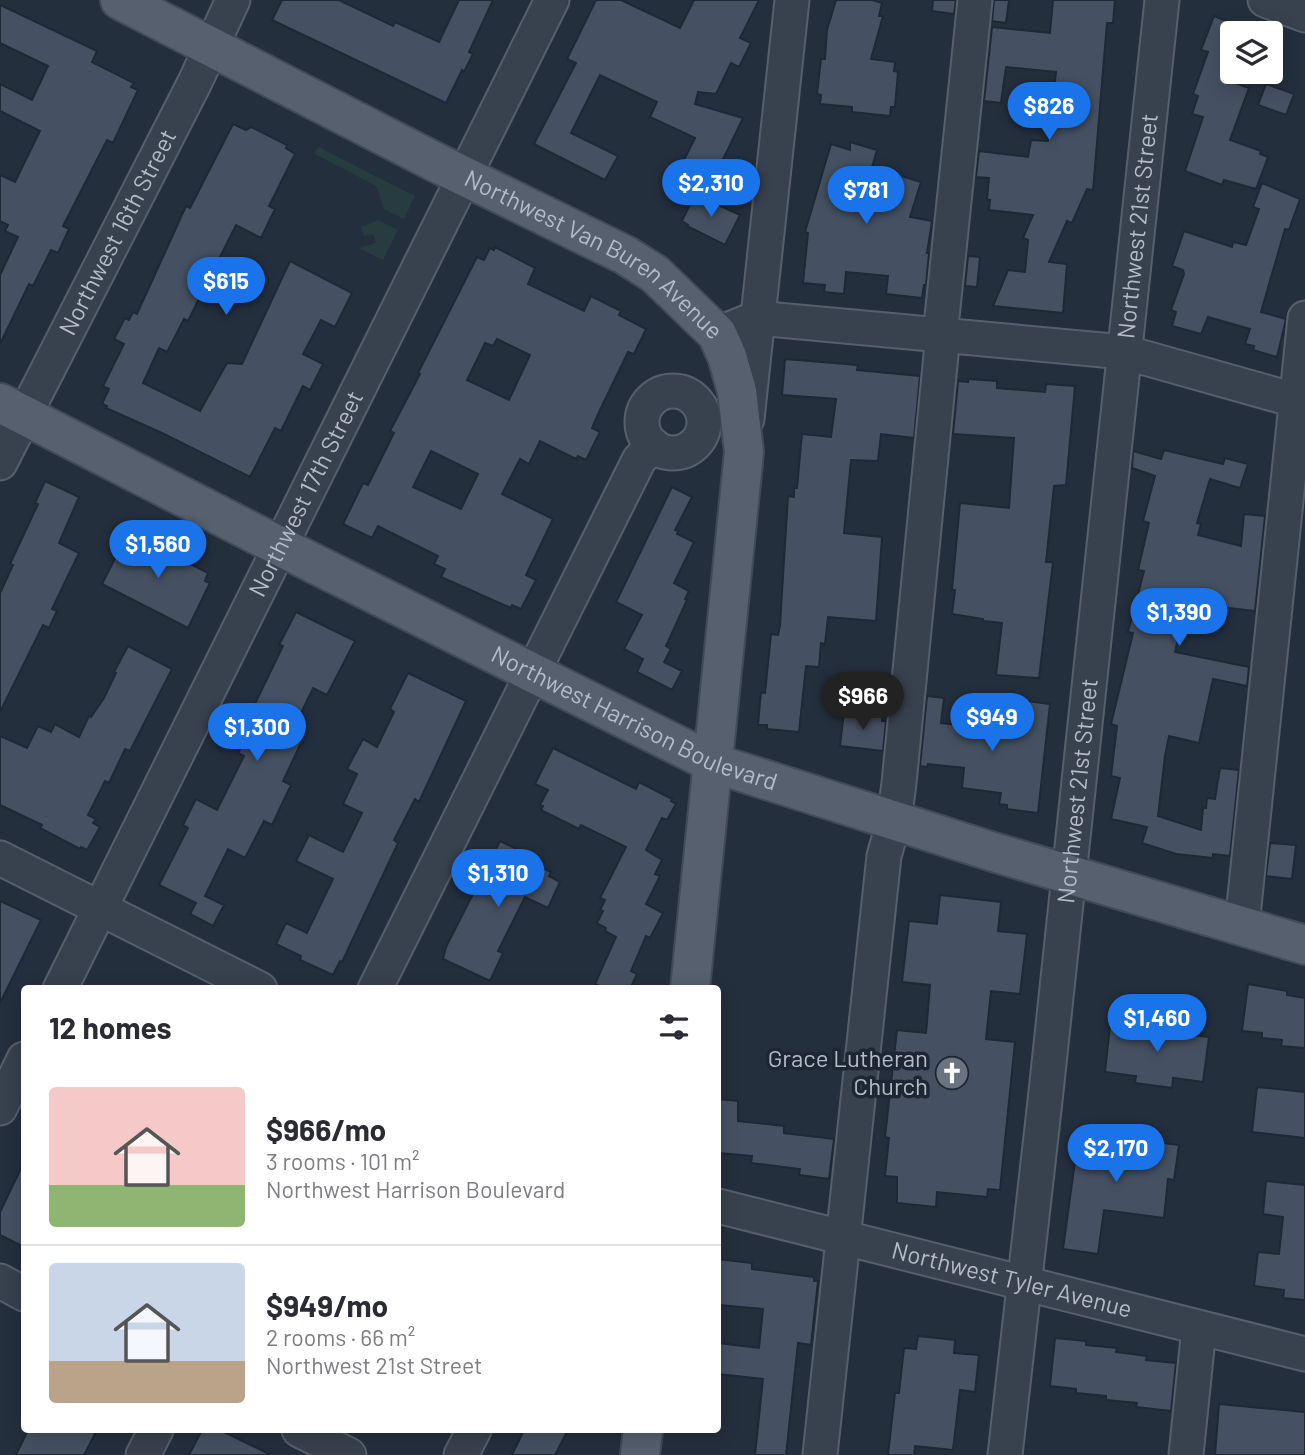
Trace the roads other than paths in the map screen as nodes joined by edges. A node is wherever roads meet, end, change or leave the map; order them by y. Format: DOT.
graph roads {
  1 [pos="120,0"];
  2 [pos="233,0"];
  3 [pos="552,0"];
  4 [pos="792,0"];
  5 [pos="975,0"];
  6 [pos="1162,0"];
  7 [pos="1265,0"];
  8 [pos="1305,15"];
  9 [pos="212,46"];
  10 [pos="465,177"];
  11 [pos="757,318"];
  12 [pos="1305,318"];
  13 [pos="717,334"];
  14 [pos="942,335"];
  15 [pos="1124,352"];
  16 [pos="1301,402"];
  17 [pos="12,409"];
  18 [pos="653,445"];
  19 [pos="744,452"];
  20 [pos="0,463"];
  21 [pos="281,547"];
  22 [pos="532,673"];
  23 [pos="713,763"];
  24 [pos="894,821"];
  25 [pos="0,858"];
  26 [pos="1069,875"];
  27 [pos="100,908"];
  28 [pos="1242,925"];
  29 [pos="1305,944"];
  30 [pos="62,985"];
  31 [pos="252,985"];
  32 [pos="377,985"];
  33 [pos="690,985"];
  34 [pos="21,1065"];
  35 [pos="0,1108"];
  36 [pos="721,1207"];
  37 [pos="843,1238"];
  38 [pos="0,1282"];
  39 [pos="1025,1285"];
  40 [pos="21,1292"];
  41 [pos="1199,1328"];
  42 [pos="1305,1354"];
  43 [pos="154,1433"];
  44 [pos="305,1433"];
  45 [pos="472,1433"];
  46 [pos="643,1433"];
  47 [pos="143,1455"];
  48 [pos="349,1455"];
  49 [pos="461,1455"];
  50 [pos="640,1455"];
  51 [pos="820,1455"];
  52 [pos="1005,1455"];
  53 [pos="1186,1455"];
  1 -- 9 [label="main road, Northwest Van Buren Avenue"];
  2 -- 9 [label="street, Northwest 16th Street"];
  3 -- 10 [label="street, Northwest 17th Street"];
  4 -- 11 [label="street"];
  5 -- 14 [label="street"];
  6 -- 15 [label="street, Northwest 21st Street"];
  7 -- 8 [label="street"];
  9 -- 10 [label="main road, Northwest Van Buren Avenue"];
  9 -- 17 [label="street, Northwest 16th Street"];
  10 -- 13 [label="main road, Northwest Van Buren Avenue"];
  10 -- 21 [label="street, Northwest 17th Street"];
  11 -- 13 [label="street, Northwest Van Buren Avenue"];
  11 -- 14 [label="street, Northwest Van Buren Avenue"];
  11 -- 19 [label="street"];
  12 -- 16 [label="street"];
  13 -- 19 [label="main road"];
  14 -- 15 [label="street, Northwest Van Buren Avenue"];
  14 -- 24 [label="street"];
  15 -- 16 [label="street, Northwest Van Buren Avenue"];
  15 -- 26 [label="street, Northwest 21st Street"];
  16 -- 28 [label="street"];
  17 -- 20 [label="street, Northwest 16th Street"];
  17 -- 21 [label="main road, Northwest Harrison Boulevard"];
  18 -- 22 [label="street"];
  19 -- 23 [label="main road"];
  21 -- 22 [label="main road, Northwest Harrison Boulevard"];
  21 -- 27 [label="street, Northwest 17th Street"];
  22 -- 23 [label="main road, Northwest Harrison Boulevard"];
  22 -- 32 [label="street"];
  23 -- 24 [label="main road, Northwest Harrison Boulevard"];
  23 -- 33 [label="main road"];
  24 -- 26 [label="main road, Northwest Harrison Boulevard"];
  24 -- 37 [label="street"];
  25 -- 27 [label="street"];
  26 -- 28 [label="main road, Northwest Harrison Boulevard"];
  26 -- 39 [label="street, Northwest 21st Street"];
  27 -- 30 [label="street, Northwest 17th Street"];
  27 -- 31 [label="street"];
  28 -- 29 [label="main road, Northwest Harrison Boulevard"];
  34 -- 35 [label="street"];
  36 -- 37 [label="street, Northwest Tyler Avenue"];
  37 -- 39 [label="street, Northwest Tyler Avenue"];
  37 -- 51 [label="street"];
  38 -- 40 [label="street"];
  39 -- 41 [label="street, Northwest Tyler Avenue"];
  39 -- 52 [label="street, Northwest 21st Street"];
  41 -- 42 [label="street, Northwest Tyler Avenue"];
  41 -- 53 [label="street"];
  43 -- 47 [label="street"];
  44 -- 48 [label="street"];
  45 -- 49 [label="street"];
  46 -- 50 [label="main road"];
}
